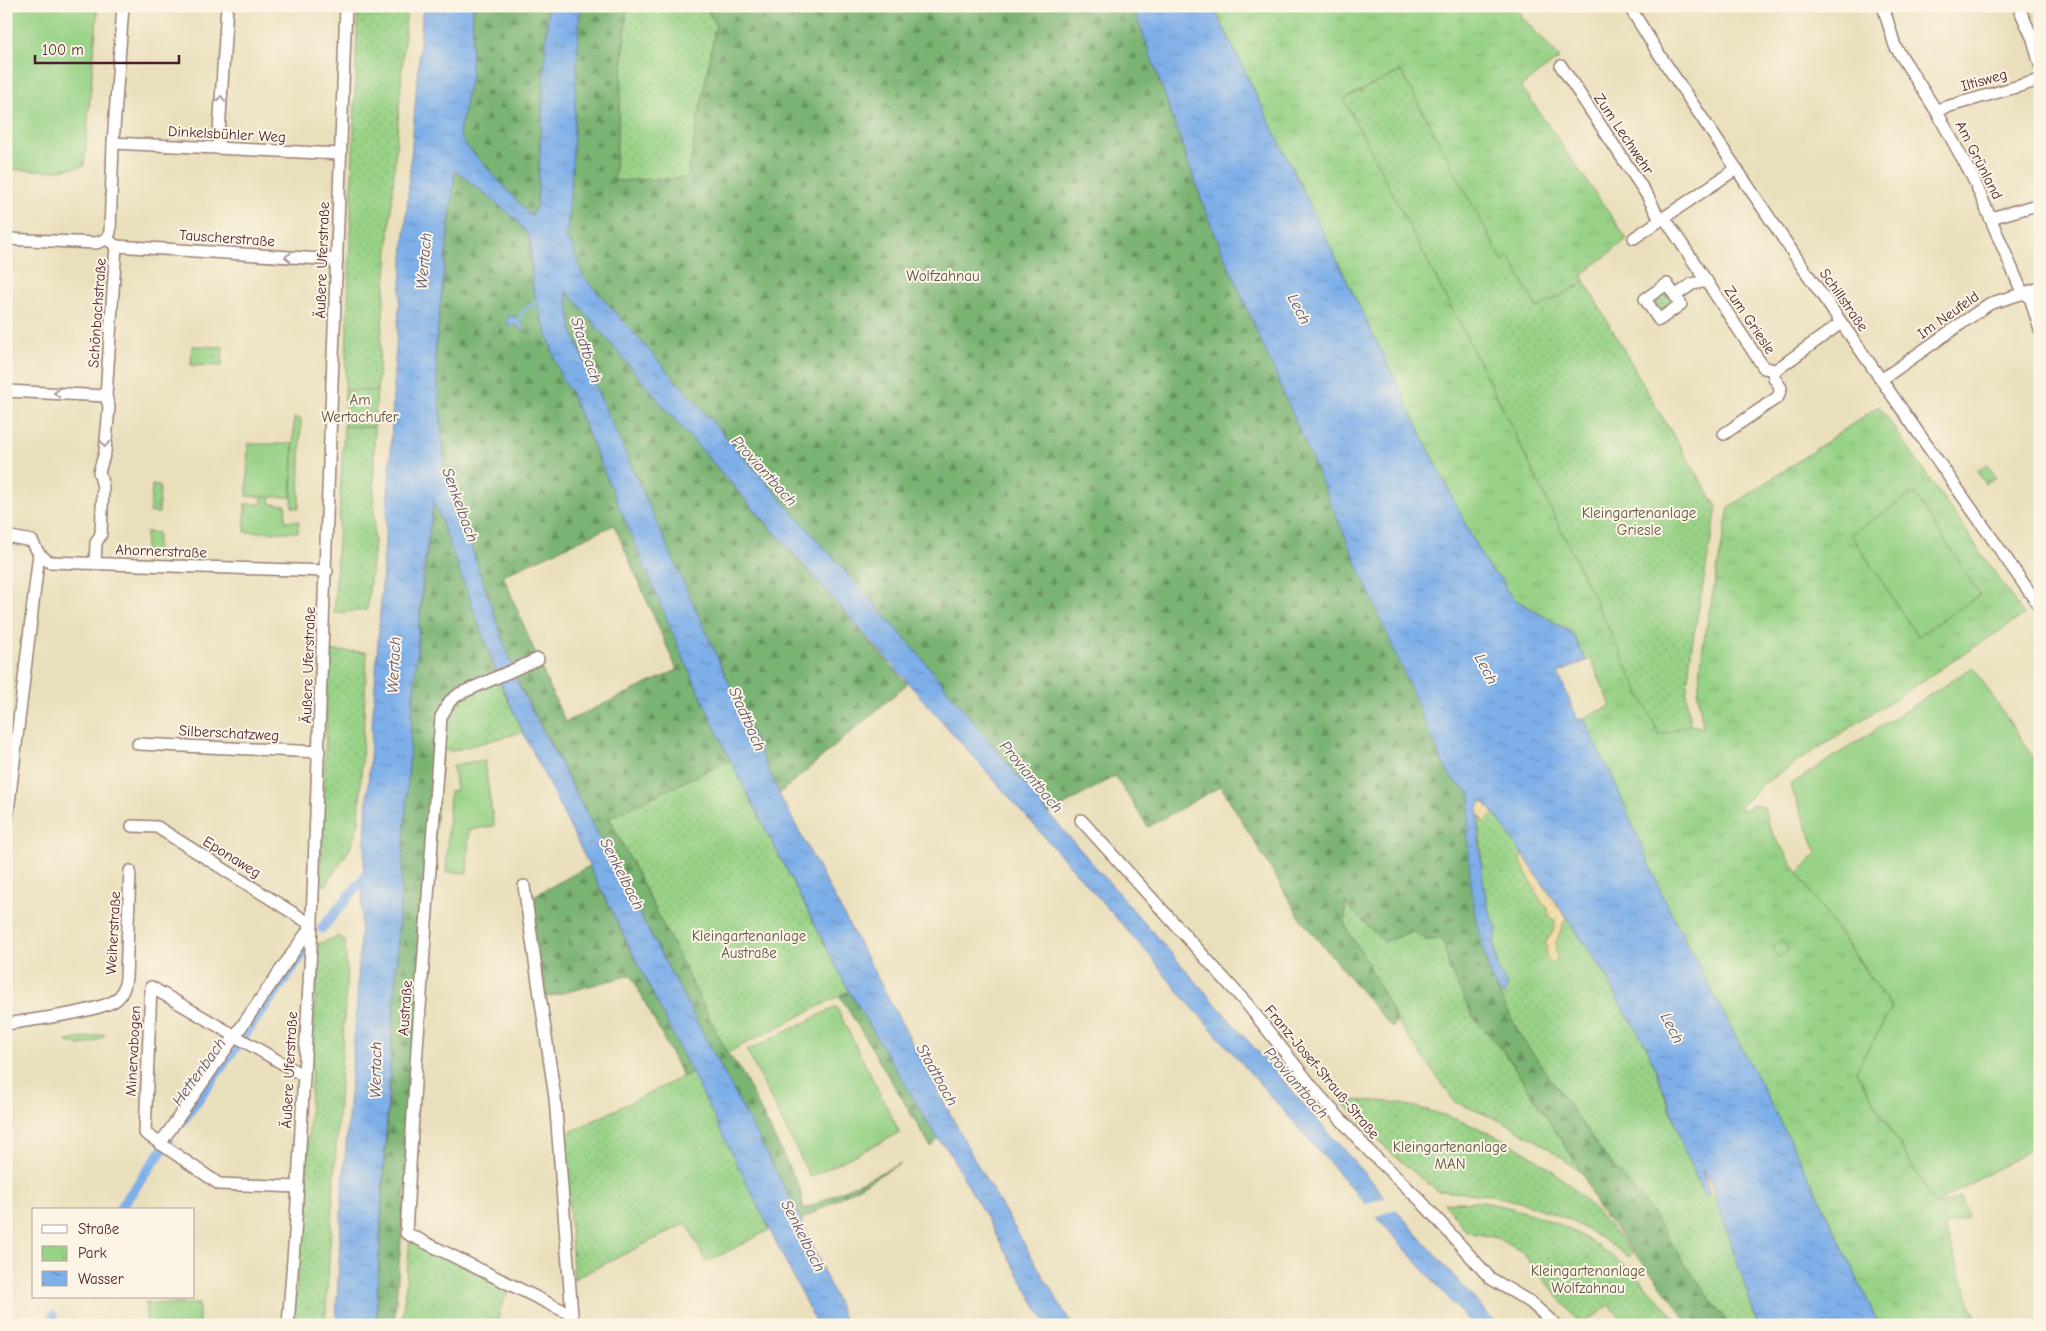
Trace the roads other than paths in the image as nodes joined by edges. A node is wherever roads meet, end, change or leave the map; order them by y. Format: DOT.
graph roads {
  1 [pos="123,6"];
  2 [pos="227,6"];
  3 [pos="346,6"];
  4 [pos="1629,6"];
  5 [pos="1882,6"];
  6 [pos="2018,6"];
  7 [pos="2040,65"];
  8 [pos="1561,66"];
  9 [pos="2040,80"];
  10 [pos="1936,110"];
  11 [pos="113,143"];
  12 [pos="218,148"];
  13 [pos="340,154"];
  14 [pos="1736,169"];
  15 [pos="2040,204"];
  16 [pos="1992,218"];
  17 [pos="1662,219"];
  18 [pos="1634,238"];
  19 [pos="6,239"];
  20 [pos="112,243"];
  21 [pos="337,260"];
  22 [pos="1707,281"];
  23 [pos="2040,288"];
  24 [pos="2022,292"];
  25 [pos="1677,294"];
  26 [pos="1841,323"];
  27 [pos="2040,330"];
  28 [pos="1773,370"];
  29 [pos="1881,380"];
  30 [pos="6,391"];
  31 [pos="106,396"];
  32 [pos="1724,434"];
  33 [pos="6,536"];
  34 [pos="39,554"];
  35 [pos="95,563"];
  36 [pos="327,571"];
  37 [pos="2035,591"];
  38 [pos="2040,607"];
  39 [pos="538,659"];
  40 [pos="138,744"];
  41 [pos="319,752"];
  42 [pos="1081,820"];
  43 [pos="132,826"];
  44 [pos="6,828"];
  45 [pos="130,871"];
  46 [pos="524,886"];
  47 [pos="312,925"];
  48 [pos="6,1024"];
  49 [pos="235,1035"];
  50 [pos="304,1076"];
  51 [pos="160,1144"];
  52 [pos="298,1187"];
  53 [pos="570,1320"];
  54 [pos="288,1325"];
  55 [pos="1556,1325"];
  1 -- 11 [label="street, Schönbachstraße"];
  12 -- 2 [label="street, one-way"];
  3 -- 13 [label="street, Äußere Uferstraße"];
  4 -- 14 [label="street, Schillstraße"];
  5 -- 10 [label="street, Am Grünland"];
  6 -- 7 [label="street"];
  8 -- 17 [label="street, Zum Lechwehr"];
  9 -- 10 [label="street, Iltisweg"];
  10 -- 16 [label="street, Am Grünland"];
  11 -- 12 [label="street, Dinkelsbühler Weg"];
  11 -- 20 [label="street, Schönbachstraße"];
  12 -- 13 [label="street, Dinkelsbühler Weg"];
  13 -- 21 [label="street, Äußere Uferstraße"];
  14 -- 17 [label="street"];
  14 -- 26 [label="street, Schillstraße"];
  15 -- 16 [label="street"];
  16 -- 24 [label="street, Am Grünland"];
  17 -- 18 [label="street"];
  17 -- 22 [label="street, Zum Griesle"];
  19 -- 20 [label="street, Tauscherstraße"];
  21 -- 20 [label="street, Tauscherstraße, one-way"];
  20 -- 31 [label="street, Schönbachstraße"];
  21 -- 36 [label="street, Äußere Uferstraße"];
  22 -- 25 [label="street, Zum Griesle"];
  22 -- 28 [label="street, Zum Griesle"];
  23 -- 24 [label="street, Im Neufeld"];
  24 -- 27 [label="street, Am Grünland"];
  24 -- 29 [label="street, Im Neufeld"];
  26 -- 28 [label="street, Zum Griesle"];
  26 -- 29 [label="street, Schillstraße"];
  28 -- 32 [label="street, Zum Griesle"];
  29 -- 37 [label="street, Schillstraße"];
  31 -- 30 [label="street, one-way"];
  31 -- 35 [label="street, Schönbachstraße, one-way"];
  33 -- 34 [label="street, Ahornerstraße"];
  34 -- 35 [label="street, Ahornerstraße"];
  34 -- 44 [label="street"];
  35 -- 36 [label="street, Ahornerstraße"];
  36 -- 41 [label="street, Äußere Uferstraße"];
  37 -- 38 [label="street, Schillstraße"];
  39 -- 53 [label="street, Austraße"];
  40 -- 41 [label="street, Silberschatzweg"];
  41 -- 47 [label="street, Äußere Uferstraße"];
  42 -- 55 [label="street, Franz-Josef-Strauß-Straße"];
  43 -- 47 [label="street, Eponaweg"];
  45 -- 48 [label="street, Weiherstraße"];
  46 -- 53 [label="street, Austraße"];
  47 -- 49 [label="street"];
  47 -- 50 [label="street, Äußere Uferstraße"];
  49 -- 50 [label="street"];
  49 -- 51 [label="street"];
  49 -- 51 [label="street, Minervabogen"];
  50 -- 52 [label="street, Äußere Uferstraße"];
  51 -- 52 [label="street"];
  52 -- 54 [label="street, Äußere Uferstraße"];
}
